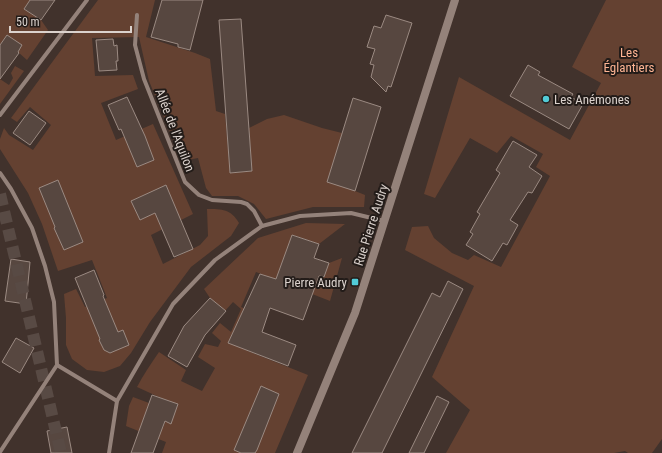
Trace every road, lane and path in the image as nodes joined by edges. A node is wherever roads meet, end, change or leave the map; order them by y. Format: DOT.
graph roads {
  1 [pos="87,0"];
  2 [pos="455,0"];
  3 [pos="136,15"];
  4 [pos="0,115"];
  5 [pos="0,173"];
  6 [pos="385,221"];
  7 [pos="262,226"];
  8 [pos="57,365"];
  9 [pos="117,401"];
  10 [pos="0,452"];
  11 [pos="109,453"];
  12 [pos="297,453"];
  1 -- 4 [label="street"];
  2 -- 6 [label="street, Rue Pierre Audry"];
  3 -- 7 [label="street, Allée de l'Aquilon"];
  5 -- 8 [label="street"];
  6 -- 7 [label="street"];
  6 -- 12 [label="street, Rue Pierre Audry"];
  7 -- 9 [label="street"];
  8 -- 9 [label="street"];
  8 -- 10 [label="street"];
  9 -- 11 [label="street"];
}
